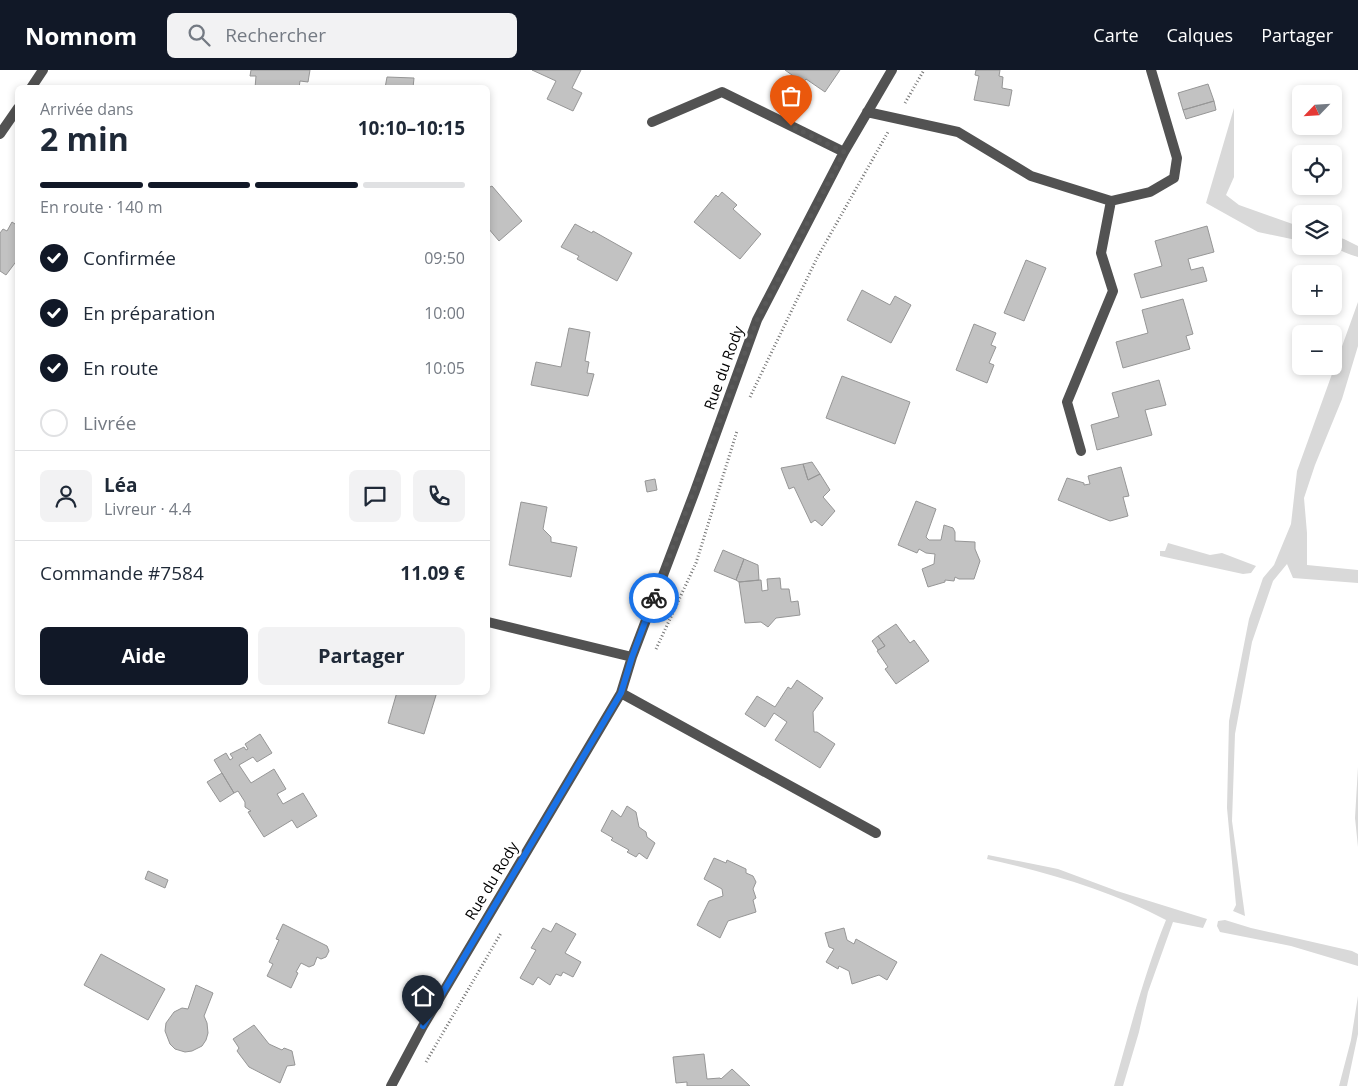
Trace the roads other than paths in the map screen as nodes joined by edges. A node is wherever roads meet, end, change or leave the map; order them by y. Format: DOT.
graph roads {
  1 [pos="43,70"];
  2 [pos="892,70"];
  3 [pos="1151,70"];
  4 [pos="34,85"];
  5 [pos="15,112"];
  6 [pos="867,112"];
  7 [pos="652,122"];
  8 [pos="0,134"];
  9 [pos="844,152"];
  10 [pos="1112,201"];
  11 [pos="1081,451"];
  12 [pos="490,622"];
  13 [pos="632,657"];
  14 [pos="621,693"];
  15 [pos="876,832"];
  16 [pos="391,1086"];
  1 -- 4 [label="street"];
  2 -- 6 [label="street, Rue du Rody"];
  3 -- 10 [label="street"];
  5 -- 8 [label="street"];
  6 -- 9 [label="street, Rue du Rody"];
  6 -- 10 [label="street"];
  7 -- 9 [label="street"];
  9 -- 13 [label="street, Rue du Rody"];
  10 -- 11 [label="street"];
  12 -- 13 [label="street"];
  13 -- 14 [label="street, Rue du Rody"];
  14 -- 15 [label="street"];
  14 -- 16 [label="street, Rue du Rody"];
}
